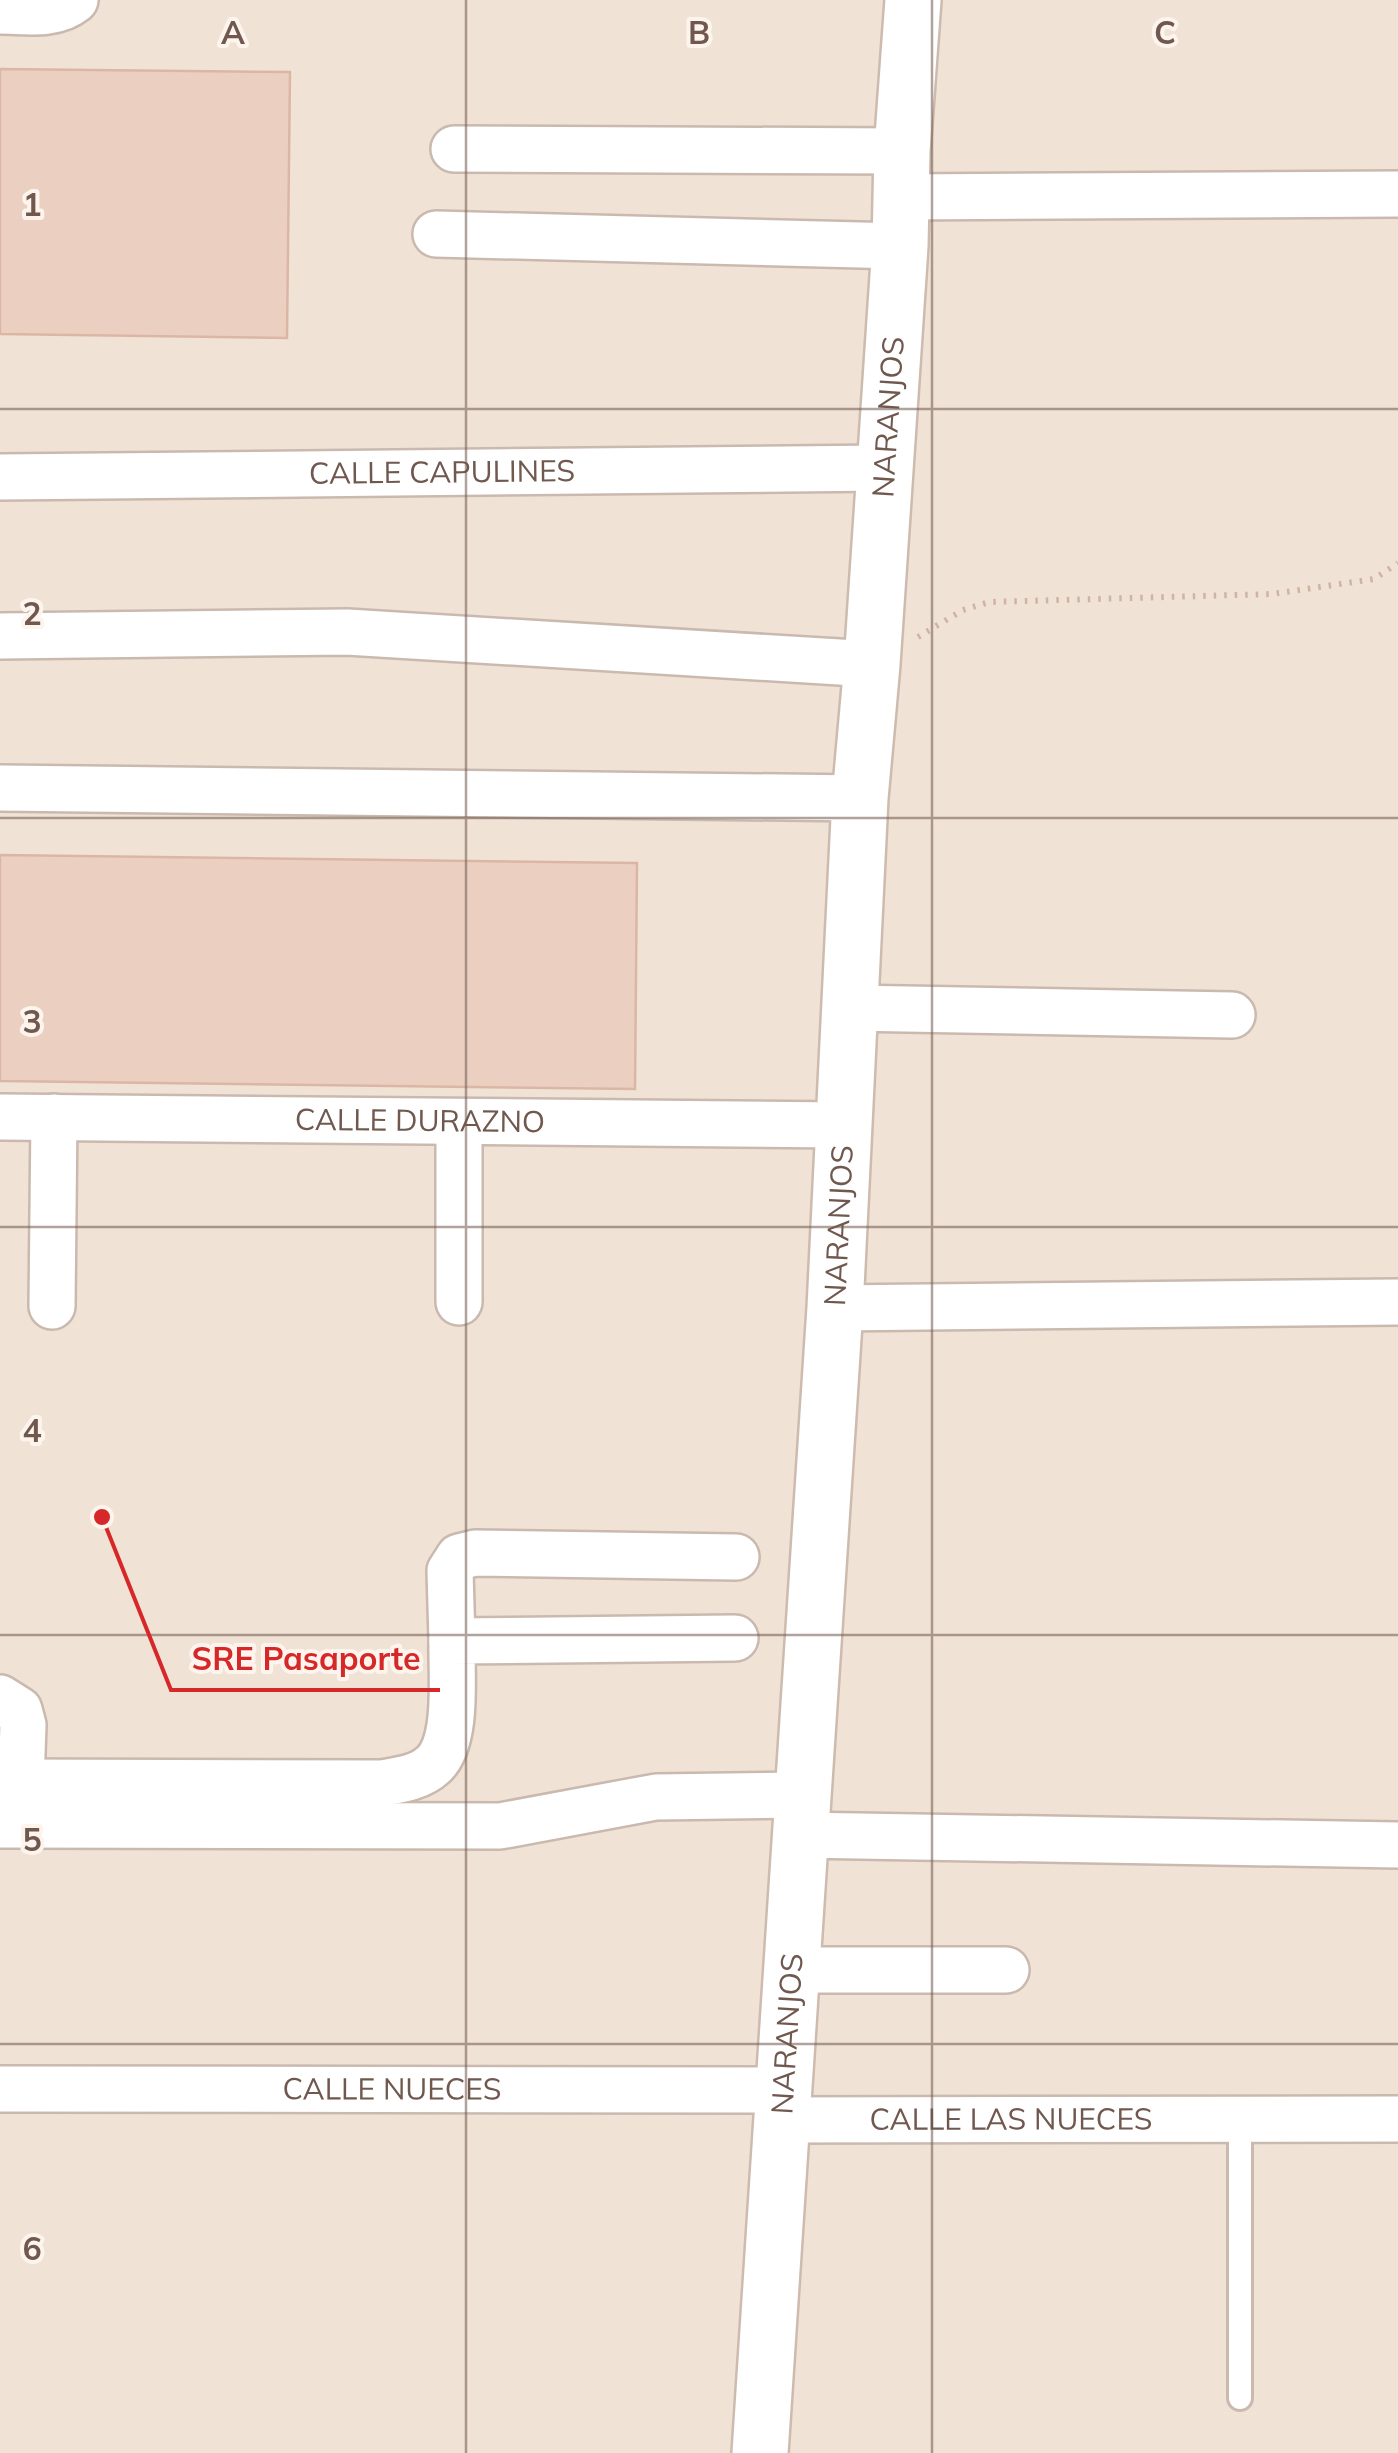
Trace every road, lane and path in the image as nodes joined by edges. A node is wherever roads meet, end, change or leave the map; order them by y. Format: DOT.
graph roads {
  1 [pos="75,0"];
  2 [pos="913,0"];
  3 [pos="0,11"];
  4 [pos="454,149"];
  5 [pos="1398,194"];
  6 [pos="901,198"];
  7 [pos="436,234"];
  8 [pos="884,468"];
  9 [pos="0,477"];
  10 [pos="1398,563"];
  11 [pos="0,636"];
  12 [pos="872,664"];
  13 [pos="0,788"];
  14 [pos="860,798"];
  15 [pos="849,1008"];
  16 [pos="1232,1015"];
  17 [pos="0,1116"];
  18 [pos="54,1117"];
  19 [pos="459,1122"];
  20 [pos="842,1125"];
  21 [pos="459,1302"];
  22 [pos="1398,1302"];
  23 [pos="52,1306"];
  24 [pos="835,1308"];
  25 [pos="736,1557"];
  26 [pos="735,1638"];
  27 [pos="452,1641"];
  28 [pos="0,1698"];
  29 [pos="11,1782"];
  30 [pos="801,1815"];
  31 [pos="0,1824"];
  32 [pos="1398,1845"];
  33 [pos="794,1970"];
  34 [pos="1006,1970"];
  35 [pos="0,2089"];
  36 [pos="783,2105"];
  37 [pos="1240,2119"];
  38 [pos="1398,2120"];
  39 [pos="1240,2398"];
  40 [pos="760,2453"];
  1 -- 3 [label="street"];
  2 -- 6 [label="street, NARANJOS"];
  4 -- 6 [label="street"];
  5 -- 6 [label="street"];
  6 -- 7 [label="street"];
  6 -- 8 [label="street, NARANJOS"];
  8 -- 9 [label="street, CALLE CAPULINES"];
  8 -- 12 [label="street, NARANJOS"];
  10 -- 12 [label="path"];
  11 -- 12 [label="street"];
  12 -- 14 [label="street, NARANJOS"];
  13 -- 14 [label="street"];
  14 -- 15 [label="street, NARANJOS"];
  15 -- 16 [label="street"];
  15 -- 20 [label="street, NARANJOS"];
  17 -- 18 [label="street, CALLE DURAZNO"];
  18 -- 19 [label="street, CALLE DURAZNO"];
  18 -- 23 [label="street"];
  19 -- 20 [label="street, CALLE DURAZNO"];
  19 -- 21 [label="street"];
  20 -- 24 [label="street, NARANJOS"];
  22 -- 24 [label="street"];
  24 -- 30 [label="street, NARANJOS"];
  25 -- 27 [label="street"];
  26 -- 27 [label="street"];
  27 -- 29 [label="street"];
  28 -- 29 [label="street"];
  30 -- 31 [label="street"];
  30 -- 32 [label="street"];
  30 -- 33 [label="street, NARANJOS"];
  33 -- 34 [label="street"];
  33 -- 36 [label="street, NARANJOS"];
  35 -- 36 [label="street, CALLE NUECES"];
  36 -- 37 [label="street, CALLE LAS NUECES"];
  36 -- 40 [label="street, NARANJOS"];
  37 -- 38 [label="street, CALLE LAS NUECES"];
  37 -- 39 [label="lane"];
}
